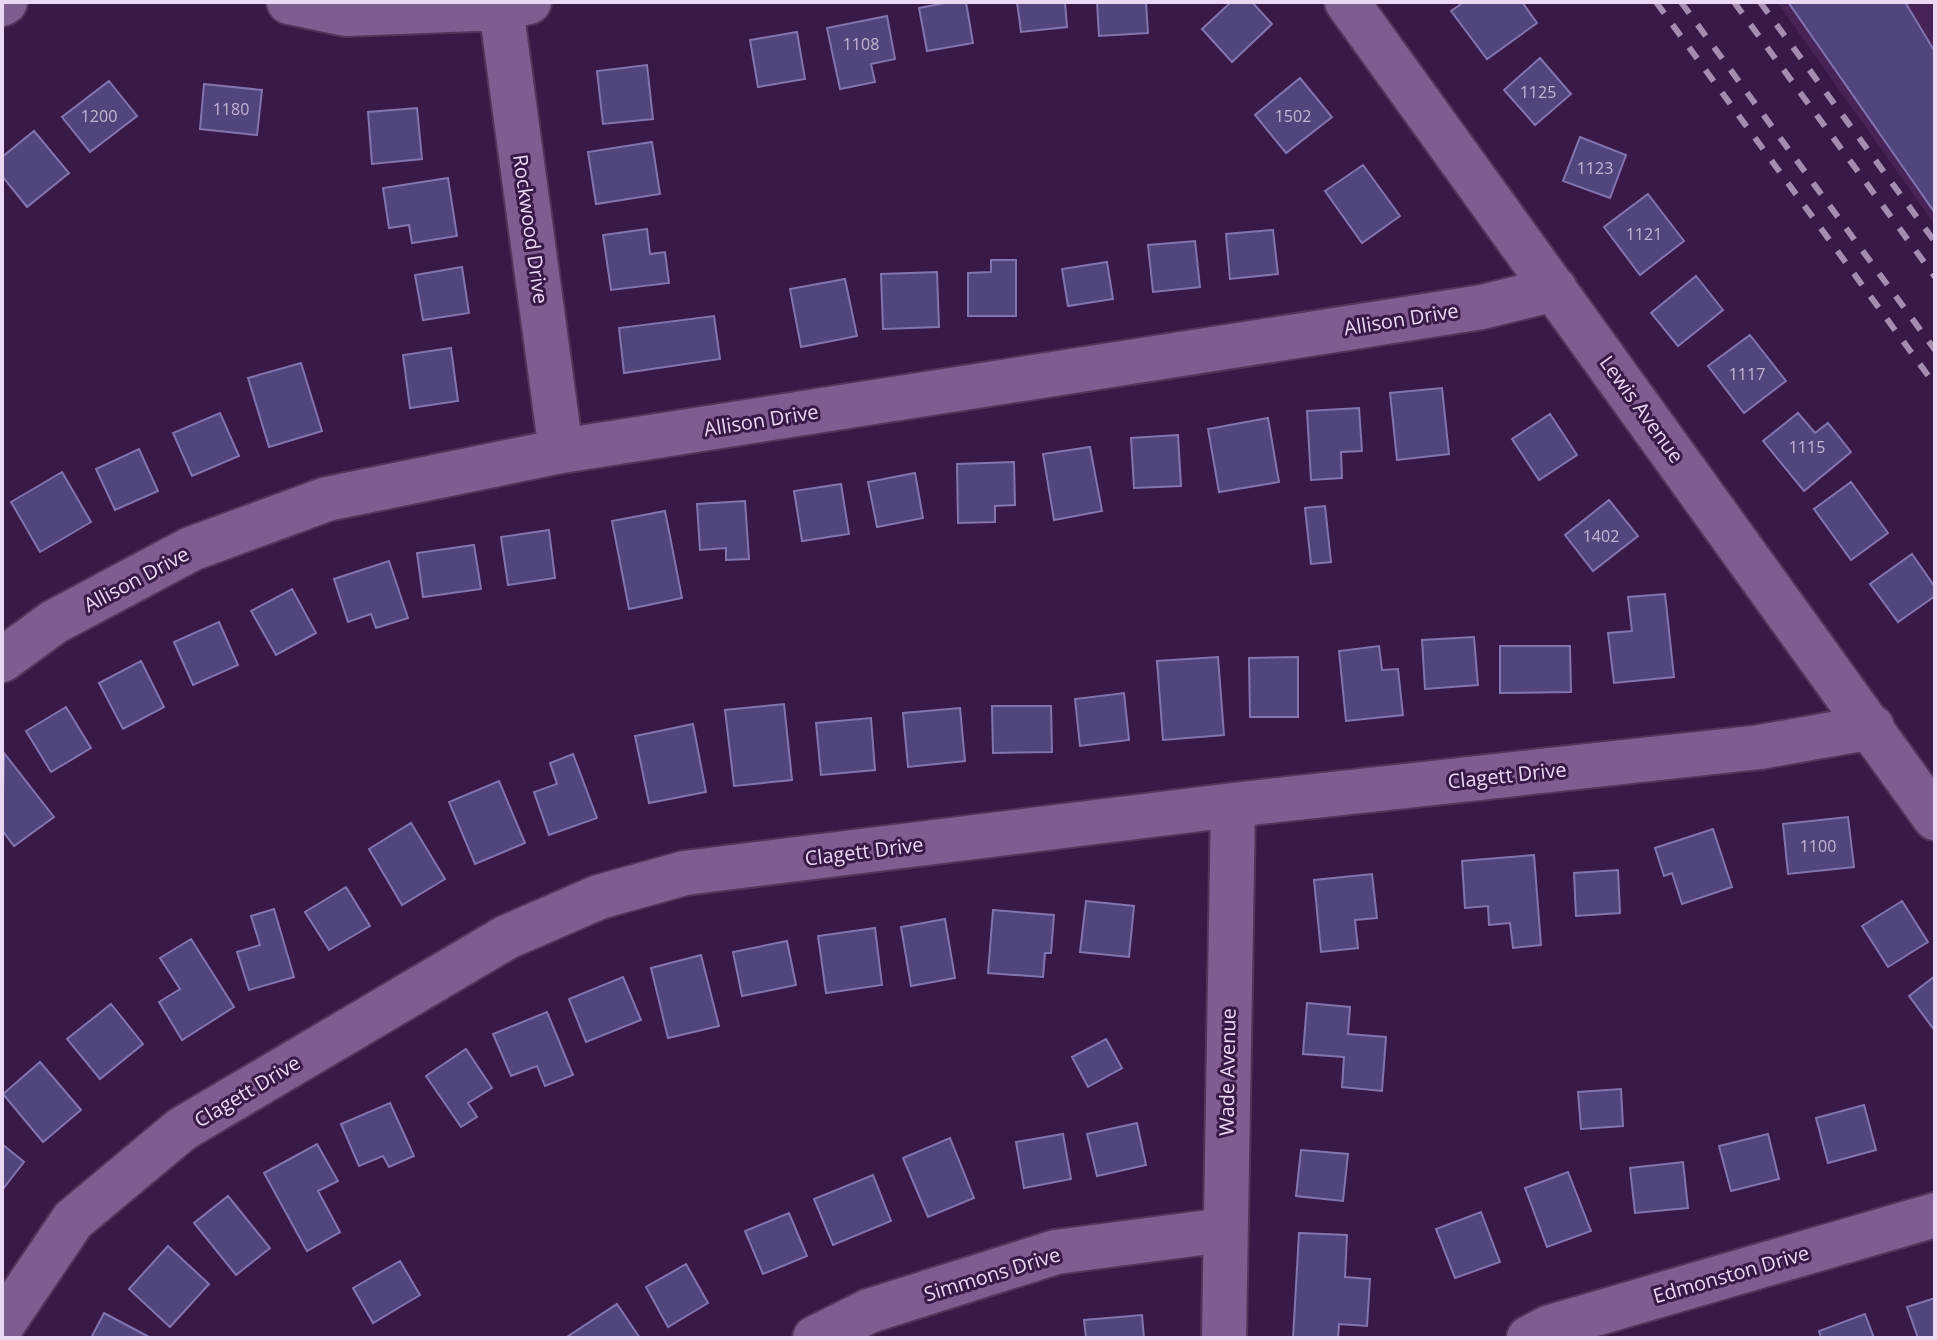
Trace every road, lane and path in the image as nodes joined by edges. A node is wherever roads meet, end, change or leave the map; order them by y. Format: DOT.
graph roads {
  1 [pos="289,2"];
  2 [pos="1347,2"];
  3 [pos="515,5"];
  4 [pos="1555,289"];
  5 [pos="561,451"];
  6 [pos="2,660"];
  7 [pos="1872,727"];
  8 [pos="1233,805"];
  9 [pos="1935,818"];
  10 [pos="1935,1215"];
  11 [pos="1224,1230"];
  12 [pos="2,1325"];
  13 [pos="815,1338"];
  14 [pos="1224,1338"];
  15 [pos="1529,1338"];
  1 -- 3 [label="street"];
  2 -- 4 [label="street, Lewis Avenue"];
  3 -- 5 [label="street, Rockwood Drive"];
  4 -- 5 [label="street, Allison Drive"];
  4 -- 7 [label="street, Lewis Avenue"];
  5 -- 6 [label="street, Allison Drive"];
  7 -- 8 [label="street, Clagett Drive"];
  7 -- 9 [label="street, Lewis Avenue"];
  8 -- 11 [label="street, Wade Avenue"];
  8 -- 12 [label="street, Clagett Drive"];
  10 -- 15 [label="street, Edmonston Drive"];
  11 -- 13 [label="street, Simmons Drive"];
  11 -- 14 [label="street, Wade Avenue"];
}
